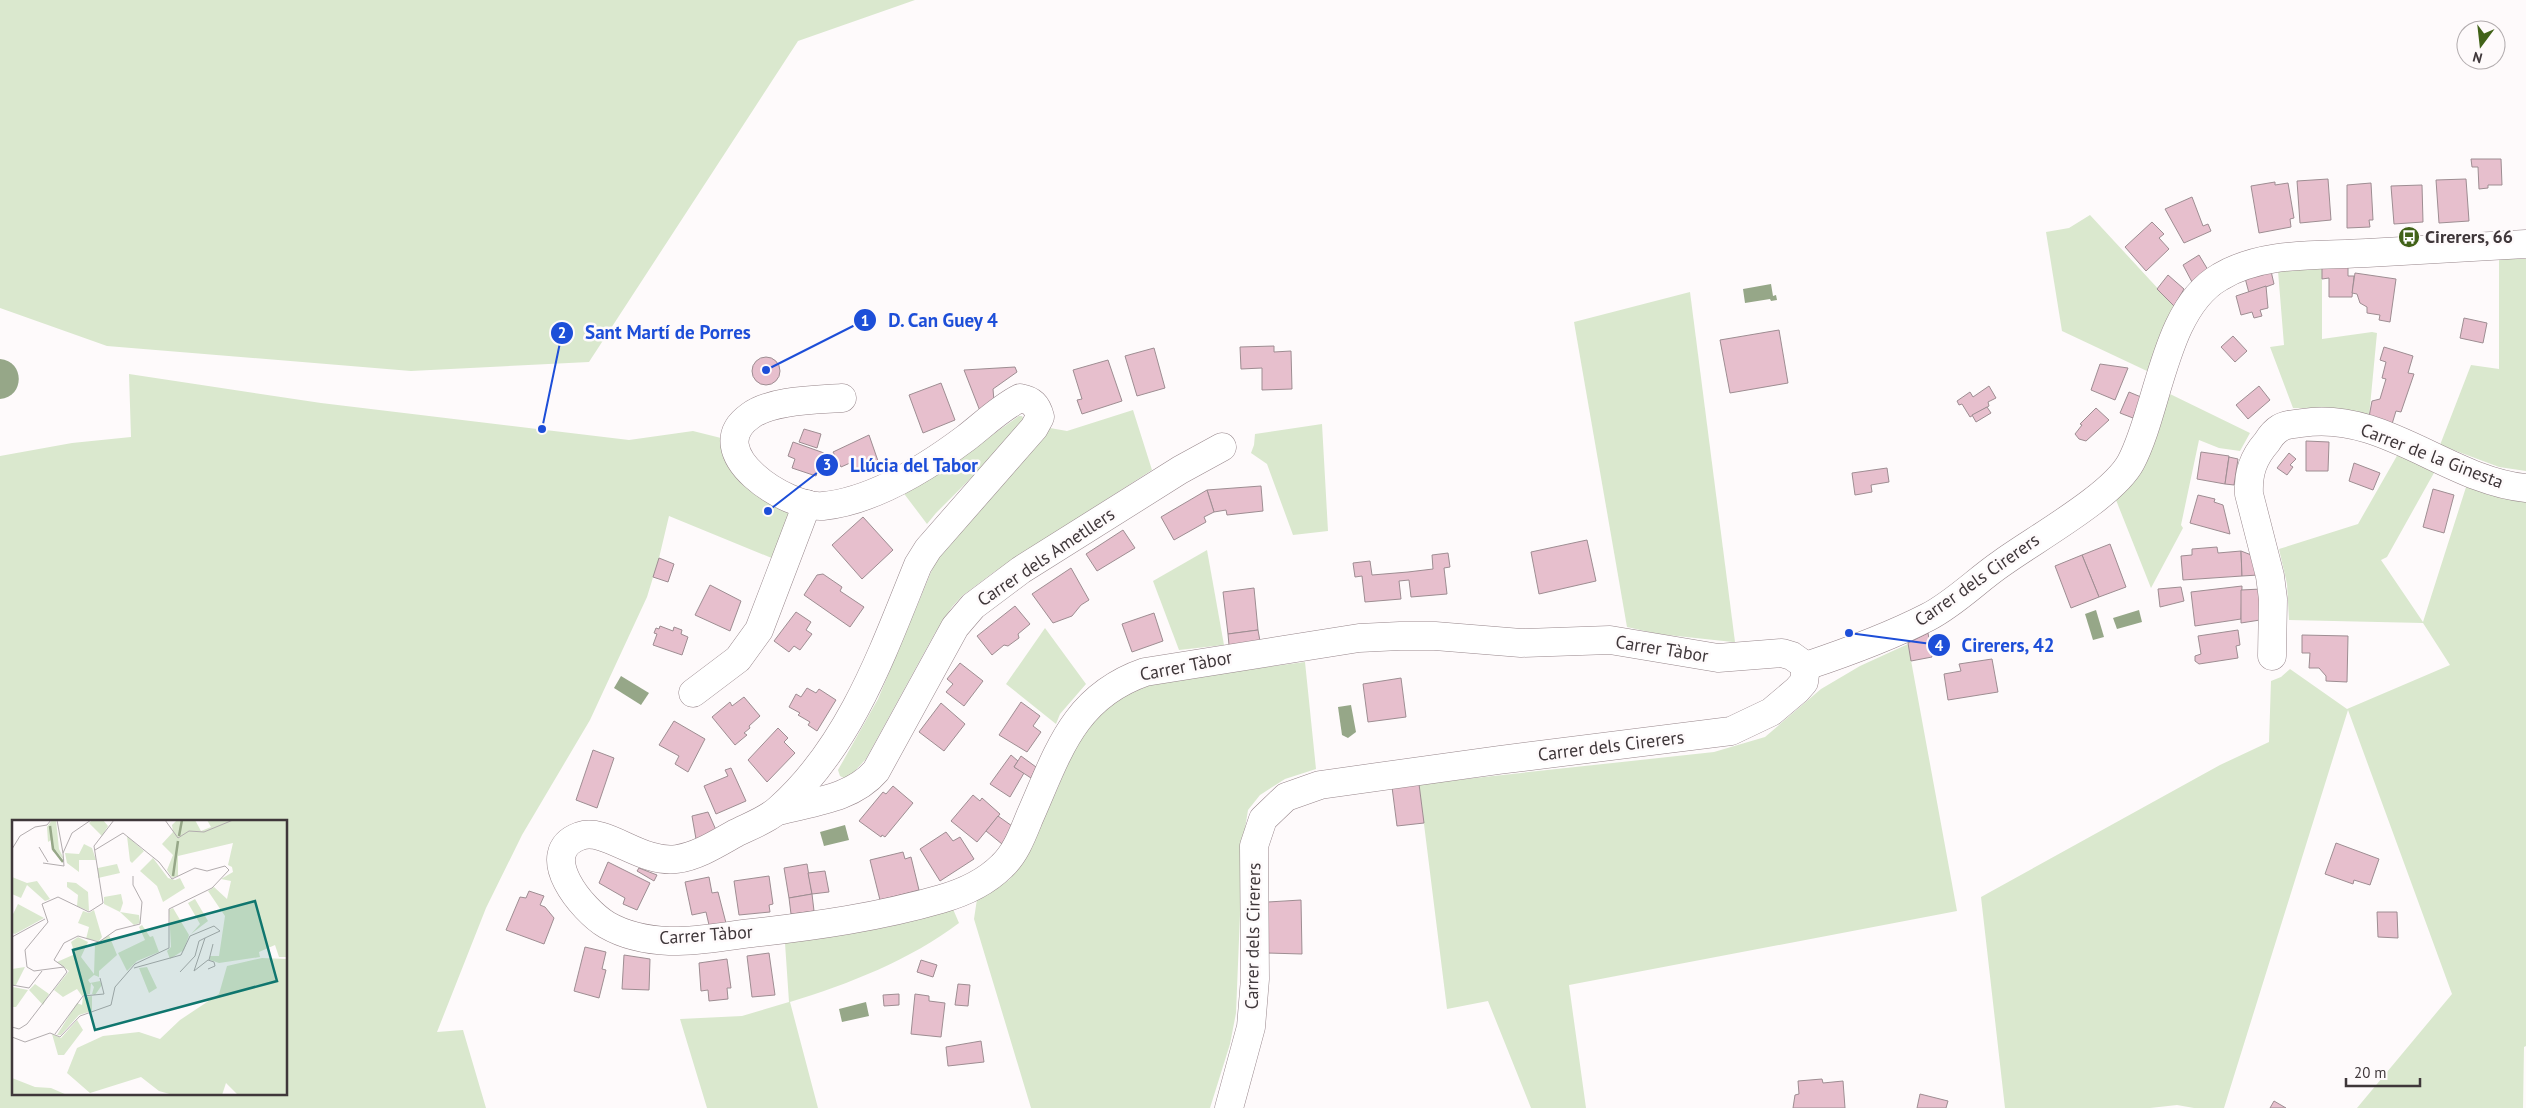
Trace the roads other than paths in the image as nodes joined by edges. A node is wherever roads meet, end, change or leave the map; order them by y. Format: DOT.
graph roads {
  1 [pos="2526,244"];
  2 [pos="842,398"];
  3 [pos="1222,447"];
  4 [pos="2526,488"];
  5 [pos="807,504"];
  6 [pos="2272,656"];
  7 [pos="1806,666"];
  8 [pos="693,693"];
  9 [pos="778,811"];
  10 [pos="1229,1108"];
  1 -- 7 [label="street, Carrer dels Cirerers"];
  2 -- 5 [label="street, Carrer Tàbor"];
  3 -- 9 [label="street, Carrer dels Ametllers"];
  4 -- 6 [label="street, Carrer de la Ginesta"];
  5 -- 8 [label="street"];
  5 -- 9 [label="street, Carrer Tàbor"];
  7 -- 9 [label="street, Carrer Tàbor"];
  7 -- 10 [label="street, Carrer dels Cirerers"];
}
